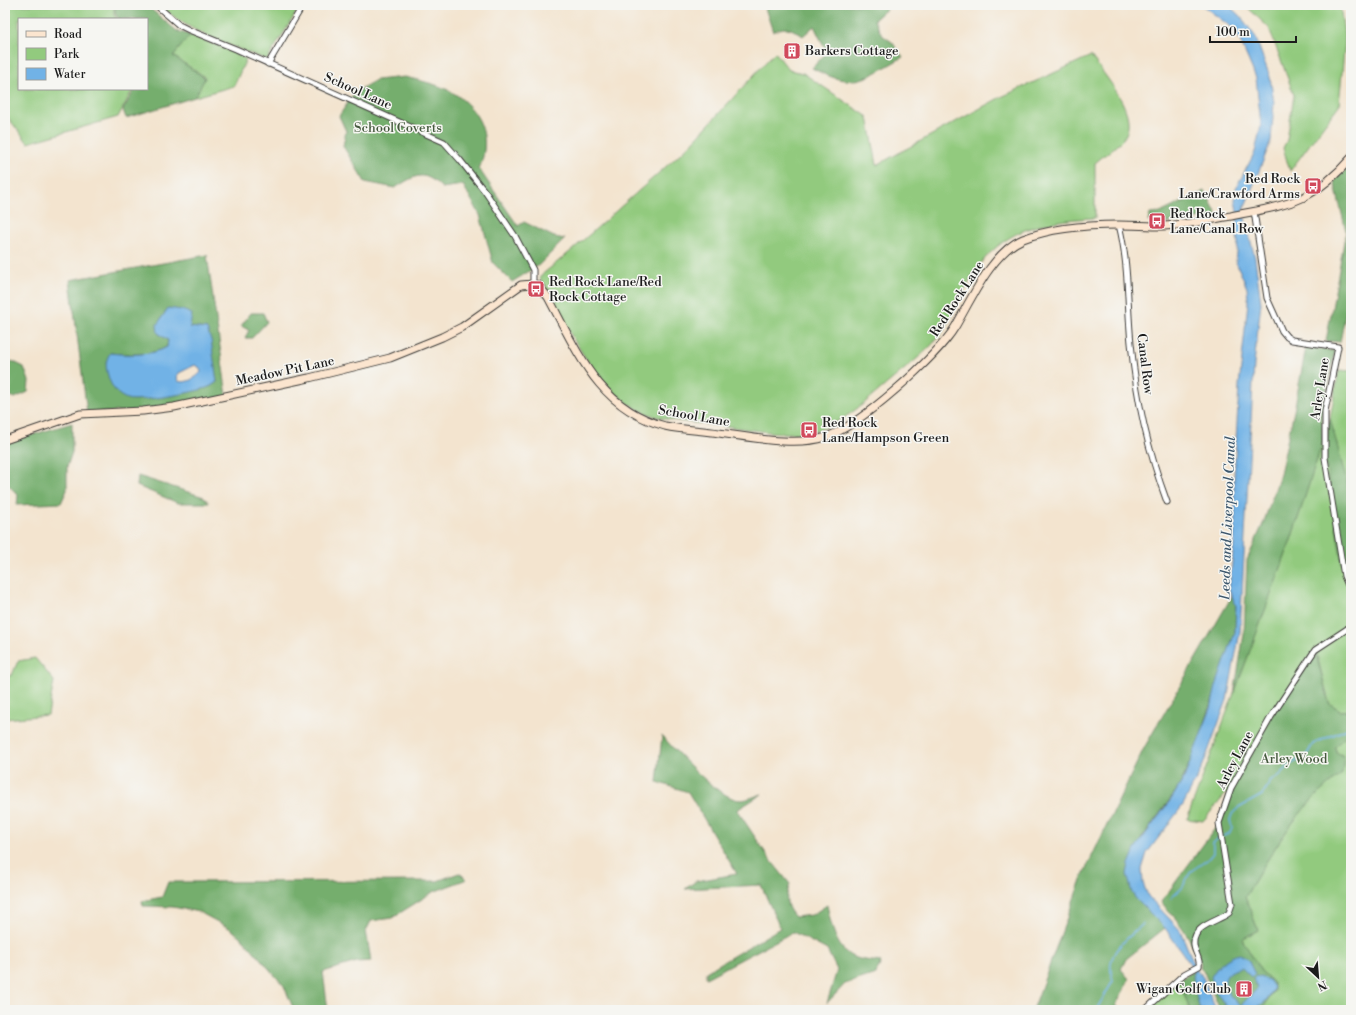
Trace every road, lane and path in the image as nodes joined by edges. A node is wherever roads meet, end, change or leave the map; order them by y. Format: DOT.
graph roads {
  1 [pos="156,5"];
  2 [pos="303,5"];
  3 [pos="268,64"];
  4 [pos="1351,158"];
  5 [pos="1254,212"];
  6 [pos="1119,225"];
  7 [pos="533,284"];
  8 [pos="825,437"];
  9 [pos="5,440"];
  10 [pos="1167,502"];
  11 [pos="1351,592"];
  12 [pos="1351,624"];
  13 [pos="1145,1010"];
  1 -- 3 [label="street, School Lane"];
  2 -- 3 [label="street"];
  3 -- 7 [label="street, School Lane"];
  4 -- 5 [label="main road, Red Rock Lane"];
  5 -- 6 [label="main road, Red Rock Lane"];
  5 -- 11 [label="street, Arley Lane"];
  6 -- 8 [label="main road, Red Rock Lane"];
  6 -- 10 [label="street, Canal Row"];
  7 -- 8 [label="main road, School Lane"];
  7 -- 9 [label="main road, Meadow Pit Lane"];
  12 -- 13 [label="street, Arley Lane"];
}
